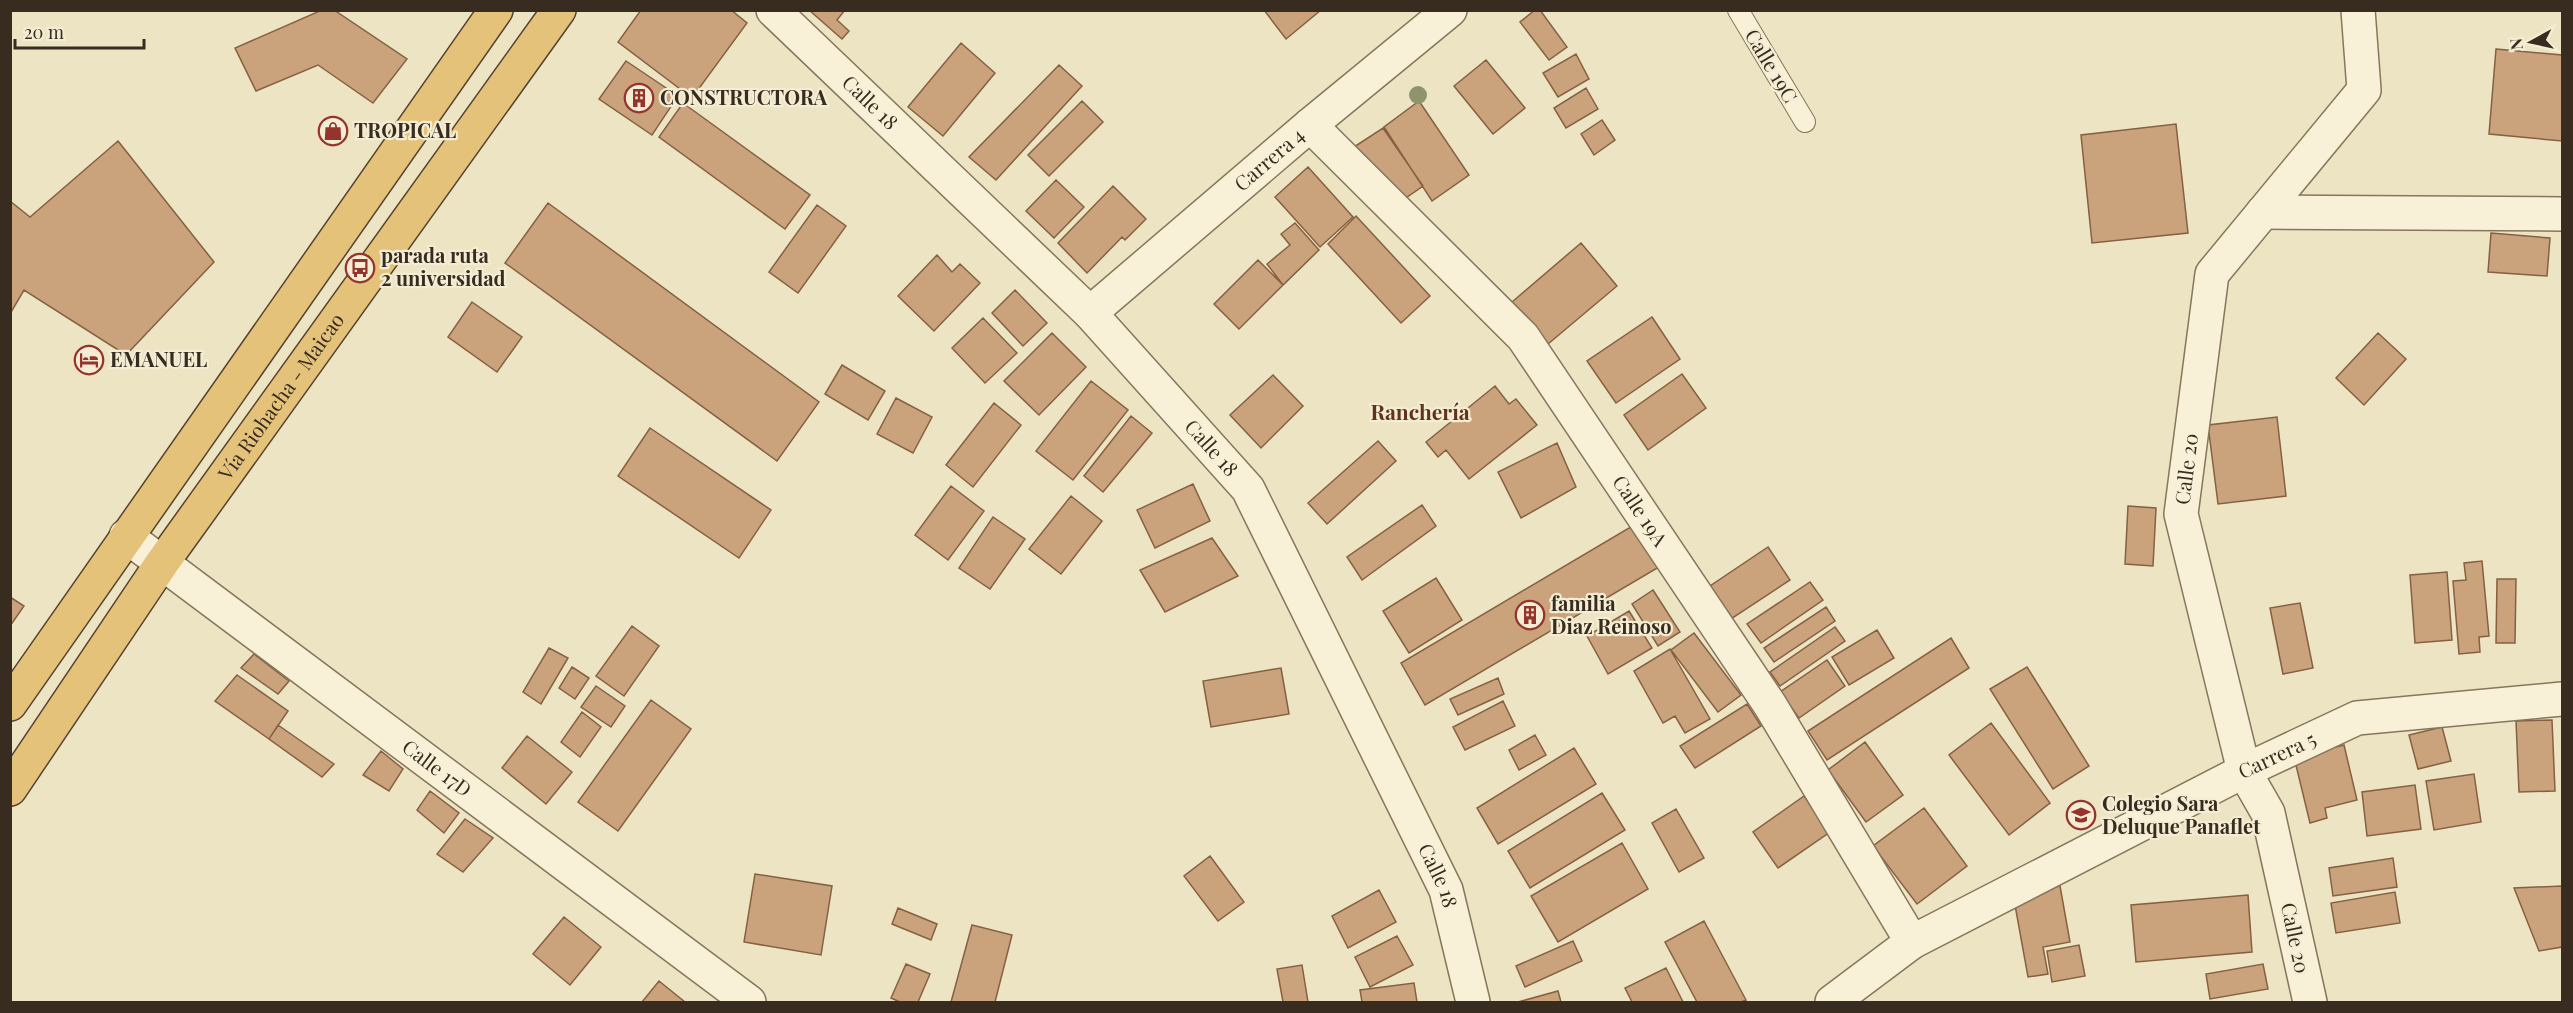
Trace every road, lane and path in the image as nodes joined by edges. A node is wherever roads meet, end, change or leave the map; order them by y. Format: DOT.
graph roads {
  1 [pos="496,10"];
  2 [pos="559,10"];
  3 [pos="773,10"];
  4 [pos="1450,10"];
  5 [pos="1738,10"];
  6 [pos="2358,10"];
  7 [pos="1805,122"];
  8 [pos="1310,125"];
  9 [pos="2263,212"];
  10 [pos="2562,214"];
  11 [pos="1090,313"];
  12 [pos="126,536"];
  13 [pos="162,563"];
  14 [pos="2562,699"];
  15 [pos="10,705"];
  16 [pos="2244,771"];
  17 [pos="10,789"];
  18 [pos="1912,942"];
  19 [pos="749,1002"];
  20 [pos="1473,1002"];
  21 [pos="1832,1002"];
  22 [pos="2310,1002"];
  1 -- 12 [label="highway"];
  2 -- 13 [label="highway, Vía Riohacha - Maicao"];
  3 -- 11 [label="street, Calle 18"];
  4 -- 8 [label="street, Carrera 4"];
  5 -- 7 [label="lane, Calle 19C"];
  6 -- 9 [label="street, Calle 20"];
  8 -- 11 [label="street, Carrera 4"];
  8 -- 18 [label="street, Calle 19A"];
  9 -- 10 [label="street"];
  9 -- 16 [label="street, Calle 20"];
  11 -- 20 [label="street, Calle 18"];
  12 -- 13 [label="street, Calle 17D"];
  12 -- 15 [label="highway"];
  13 -- 17 [label="highway, Vía Riohacha - Maicao"];
  13 -- 19 [label="street, Calle 17D"];
  14 -- 16 [label="street, Carrera 5"];
  16 -- 18 [label="street, Carrera 5"];
  16 -- 22 [label="street, Calle 20"];
  18 -- 21 [label="street, Carrera 5"];
}
